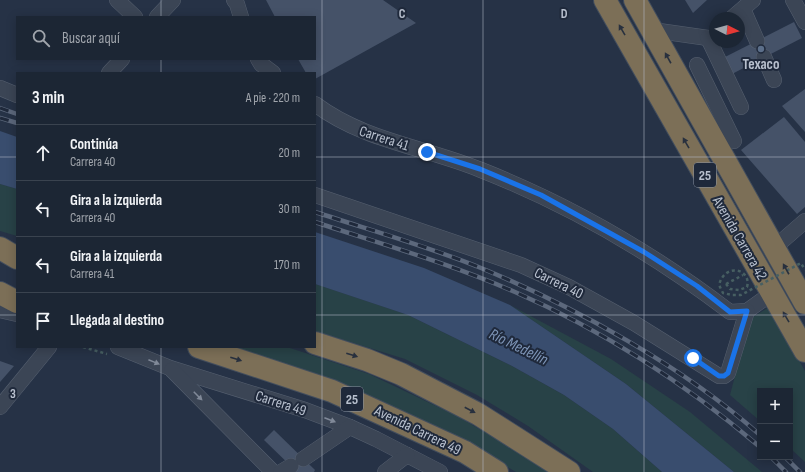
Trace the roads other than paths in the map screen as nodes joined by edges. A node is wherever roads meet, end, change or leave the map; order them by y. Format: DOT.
graph roads {
  1 [pos="116,0"];
  2 [pos="173,0"];
  3 [pos="234,0"];
  4 [pos="604,0"];
  5 [pos="635,0"];
  6 [pos="793,0"];
  7 [pos="742,9"];
  8 [pos="134,16"];
  9 [pos="158,16"];
  10 [pos="241,16"];
  11 [pos="805,22"];
  12 [pos="652,30"];
  13 [pos="709,35"];
  14 [pos="709,40"];
  15 [pos="757,41"];
  16 [pos="716,48"];
  17 [pos="764,57"];
  18 [pos="121,60"];
  19 [pos="259,60"];
  20 [pos="698,65"];
  21 [pos="110,72"];
  22 [pos="272,72"];
  23 [pos="774,80"];
  24 [pos="0,88"];
  25 [pos="687,92"];
  26 [pos="16,95"];
  27 [pos="316,105"];
  28 [pos="741,107"];
  29 [pos="734,141"];
  30 [pos="316,195"];
  31 [pos="805,221"];
  32 [pos="0,247"];
  33 [pos="774,248"];
  34 [pos="16,251"];
  35 [pos="16,257"];
  36 [pos="0,284"];
  37 [pos="16,288"];
  38 [pos="0,293"];
  39 [pos="772,293"];
  40 [pos="16,301"];
  41 [pos="805,303"];
  42 [pos="0,310"];
  43 [pos="747,311"];
  44 [pos="16,314"];
  45 [pos="316,343"];
  46 [pos="48,348"];
  47 [pos="120,348"];
  48 [pos="202,348"];
  49 [pos="805,351"];
  50 [pos="170,368"];
  51 [pos="0,407"];
  52 [pos="350,427"];
  53 [pos="407,454"];
  54 [pos="292,466"];
  55 [pos="273,472"];
  56 [pos="385,472"];
  57 [pos="440,472"];
  58 [pos="497,472"];
  59 [pos="569,472"];
  1 -- 8 [label="street"];
  2 -- 9 [label="street"];
  3 -- 10 [label="street"];
  39 -- 4 [label="highway, Avenida Carrera 42 / 25, one-way"];
  5 -- 12 [label="highway, Avenida Carrera 42 / 25"];
  6 -- 11 [label="street"];
  7 -- 15 [label="street"];
  12 -- 13 [label="street"];
  25 -- 12 [label="highway, Avenida Carrera 42 / 25, one-way"];
  14 -- 20 [label="street"];
  16 -- 28 [label="street"];
  17 -- 23 [label="street"];
  18 -- 21 [label="street"];
  19 -- 22 [label="street"];
  20 -- 25 [label="street"];
  20 -- 29 [label="street"];
  24 -- 26 [label="street"];
  25 -- 33 [label="highway, Avenida Carrera 42 / 25"];
  27 -- 43 [label="street, Carrera 41"];
  30 -- 43 [label="street, Carrera 40"];
  31 -- 33 [label="street"];
  32 -- 34 [label="highway"];
  32 -- 35 [label="highway"];
  41 -- 33 [label="highway, Avenida Carrera 42 / 25, one-way"];
  36 -- 37 [label="highway"];
  38 -- 40 [label="highway"];
  39 -- 43 [label="street"];
  49 -- 39 [label="highway, Avenida Carrera 42 / 25, one-way"];
  42 -- 44 [label="street"];
  45 -- 59 [label="highway, one-way"];
  46 -- 51 [label="street"];
  47 -- 50 [label="street, Carrera 49, one-way"];
  48 -- 58 [label="highway, Avenida Carrera 49 / 25, one-way"];
  50 -- 52 [label="street, Carrera 49, one-way"];
  50 -- 55 [label="street, one-way"];
  52 -- 53 [label="street, Carrera 49"];
  52 -- 54 [label="street"];
  53 -- 56 [label="street"];
  53 -- 57 [label="street, Carrera 49"];
}
